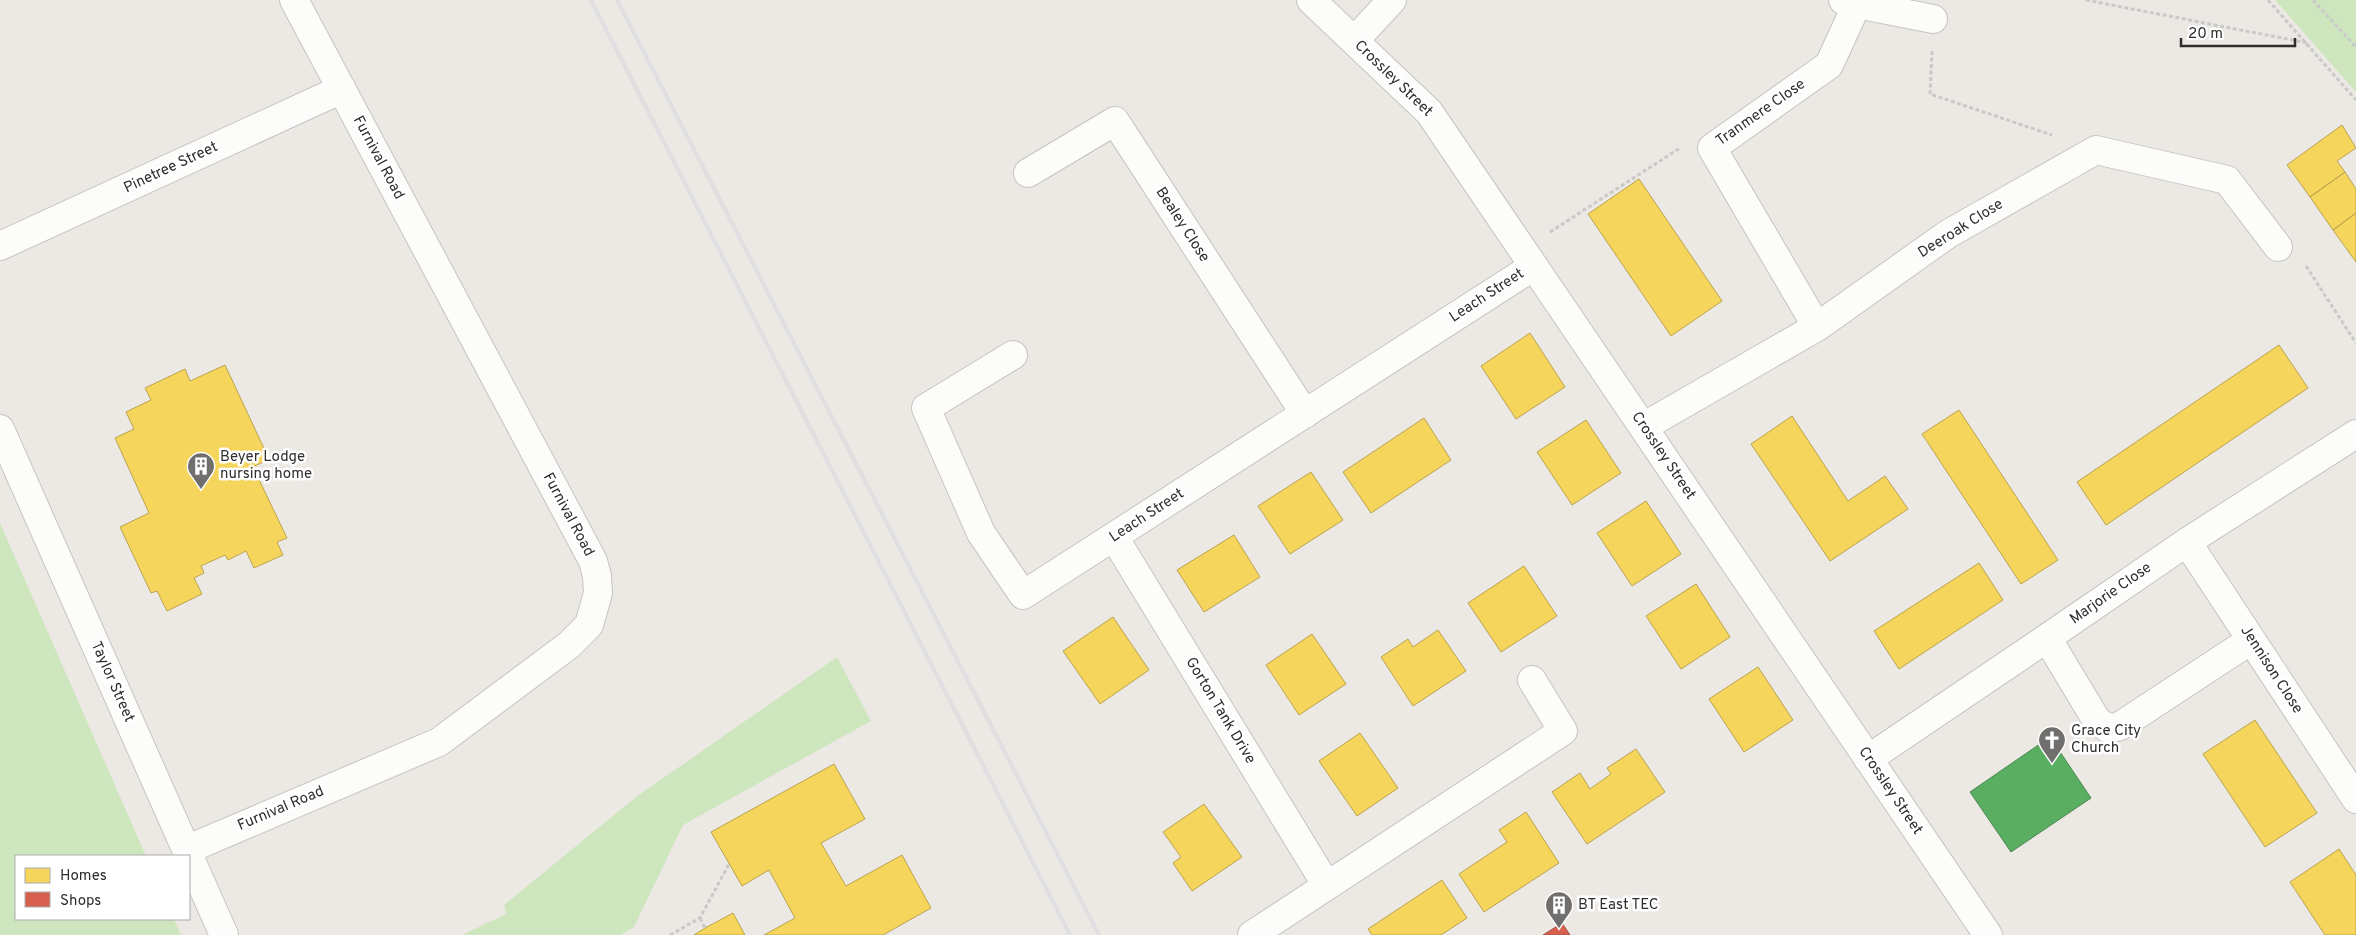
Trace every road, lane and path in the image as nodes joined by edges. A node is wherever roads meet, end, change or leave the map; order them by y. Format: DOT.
graph roads {
  1 [pos="294,0"];
  2 [pos="1311,0"];
  3 [pos="1392,0"];
  4 [pos="2086,0"];
  5 [pos="2268,0"];
  6 [pos="2312,0"];
  7 [pos="1850,2"];
  8 [pos="1933,19"];
  9 [pos="1354,41"];
  10 [pos="2308,43"];
  11 [pos="2356,47"];
  12 [pos="342,89"];
  13 [pos="2356,100"];
  14 [pos="1712,148"];
  15 [pos="2096,150"];
  16 [pos="1028,173"];
  17 [pos="0,246"];
  18 [pos="2278,247"];
  19 [pos="1528,258"];
  20 [pos="1817,327"];
  21 [pos="2356,343"];
  22 [pos="1013,355"];
  23 [pos="1305,414"];
  24 [pos="1643,427"];
  25 [pos="0,429"];
  26 [pos="2356,434"];
  27 [pos="1114,537"];
  28 [pos="2187,542"];
  29 [pos="2048,638"];
  30 [pos="2251,640"];
  31 [pos="1532,680"];
  32 [pos="1868,759"];
  33 [pos="2356,799"];
  34 [pos="186,850"];
  35 [pos="188,855"];
  36 [pos="190,859"];
  37 [pos="729,864"];
  38 [pos="1327,886"];
  39 [pos="700,918"];
  40 [pos="706,928"];
  41 [pos="224,935"];
  42 [pos="670,935"];
  43 [pos="1252,935"];
  44 [pos="1988,935"];
  1 -- 12 [label="street, Furnival Road"];
  2 -- 9 [label="street, Crossley Street"];
  3 -- 9 [label="street"];
  4 -- 10 [label="path"];
  5 -- 10 [label="path"];
  6 -- 11 [label="path"];
  7 -- 8 [label="street, Tranmere Close"];
  7 -- 14 [label="street, Tranmere Close"];
  8 -- 15 [label="path"];
  9 -- 19 [label="street, Crossley Street"];
  10 -- 13 [label="path"];
  12 -- 17 [label="street, Pinetree Street"];
  12 -- 34 [label="street, Furnival Road"];
  14 -- 19 [label="path"];
  14 -- 20 [label="street, Tranmere Close"];
  15 -- 18 [label="street"];
  15 -- 20 [label="street, Deeroak Close"];
  16 -- 23 [label="street, Bealey Close"];
  18 -- 21 [label="path"];
  19 -- 23 [label="street, Leach Street"];
  19 -- 24 [label="street, Crossley Street"];
  20 -- 24 [label="street, Deeroak Close"];
  22 -- 27 [label="street, Leach Street"];
  23 -- 27 [label="street, Leach Street"];
  24 -- 32 [label="street, Crossley Street"];
  25 -- 34 [label="street, Taylor Street"];
  26 -- 28 [label="street, Marjorie Close"];
  27 -- 38 [label="street, Gorton Tank Drive"];
  28 -- 29 [label="street, Marjorie Close"];
  28 -- 30 [label="street, Jennison Close"];
  29 -- 30 [label="street"];
  29 -- 32 [label="street, Marjorie Close"];
  30 -- 33 [label="street, Jennison Close"];
  31 -- 38 [label="street"];
  32 -- 44 [label="street, Crossley Street"];
  34 -- 35 [label="street, Taylor Street"];
  36 -- 41 [label="street, Taylor Street"];
  37 -- 39 [label="path"];
  38 -- 43 [label="street"];
  39 -- 40 [label="path"];
  39 -- 42 [label="path"];
}
